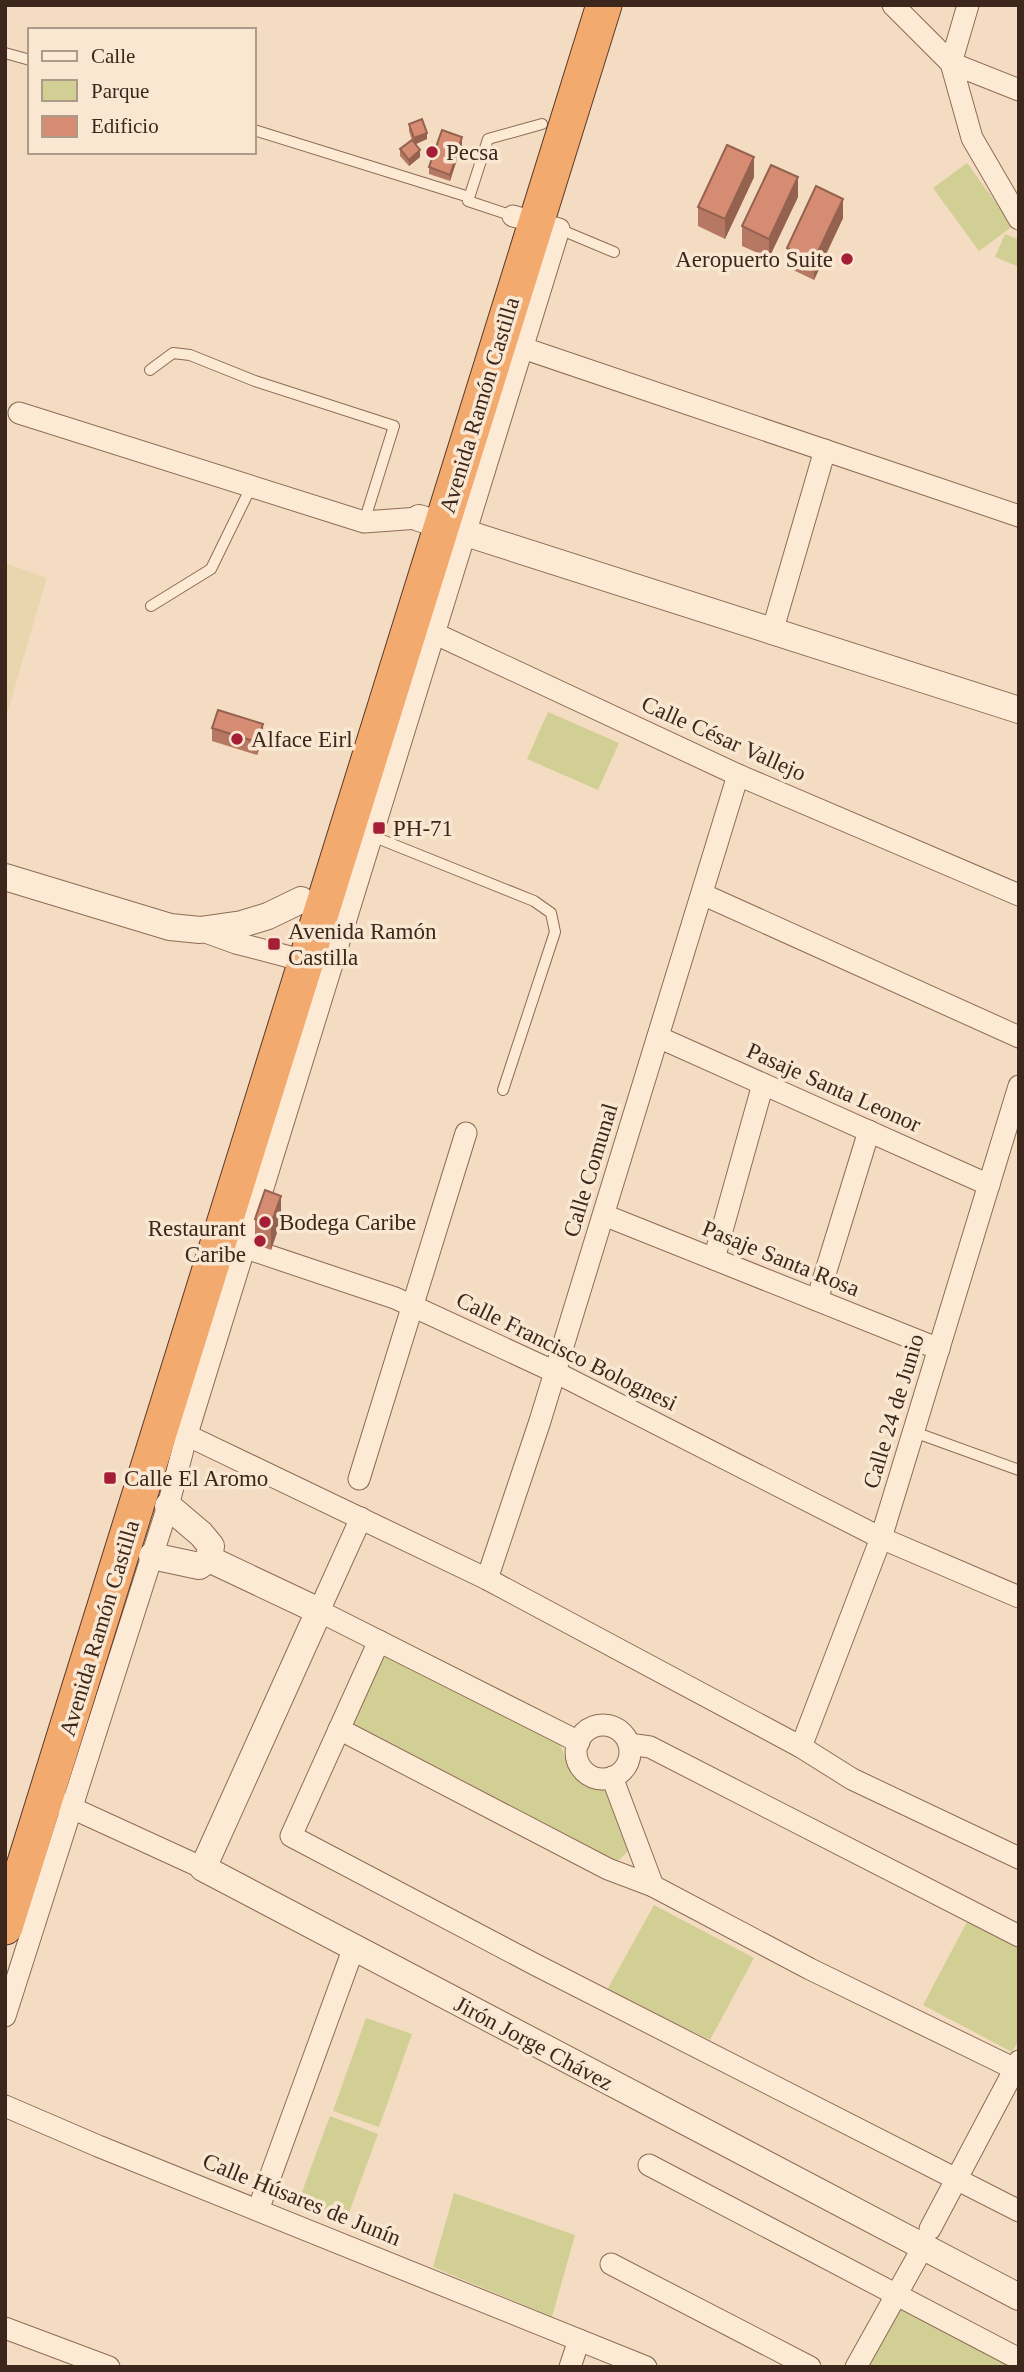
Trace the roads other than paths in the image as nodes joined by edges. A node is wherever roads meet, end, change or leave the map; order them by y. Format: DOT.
graph roads {
  1 [pos="579,5"];
  2 [pos="604,5"];
  3 [pos="893,5"];
  4 [pos="968,5"];
  5 [pos="5,53"];
  6 [pos="28,59"];
  7 [pos="951,62"];
  8 [pos="1019,90"];
  9 [pos="542,124"];
  10 [pos="256,131"];
  11 [pos="469,197"];
  12 [pos="1019,219"];
  13 [pos="536,223"];
  14 [pos="614,252"];
  15 [pos="511,344"];
  16 [pos="150,370"];
  17 [pos="19,413"];
  18 [pos="825,450"];
  19 [pos="251,486"];
  20 [pos="1019,516"];
  21 [pos="364,522"];
  22 [pos="442,525"];
  23 [pos="151,606"];
  24 [pos="423,628"];
  25 [pos="772,632"];
  26 [pos="1019,710"];
  27 [pos="738,775"];
  28 [pos="359,832"];
  29 [pos="5,877"];
  30 [pos="702,894"];
  31 [pos="1019,895"];
  32 [pos="301,900"];
  33 [pos="200,930"];
  34 [pos="294,958"];
  35 [pos="658,1037"];
  36 [pos="1019,1037"];
  37 [pos="290,1056"];
  38 [pos="763,1084"];
  39 [pos="1019,1086"];
  40 [pos="503,1090"];
  41 [pos="869,1131"];
  42 [pos="467,1133"];
  43 [pos="989,1185"];
  44 [pos="604,1214"];
  45 [pos="232,1243"];
  46 [pos="714,1259"];
  47 [pos="817,1300"];
  48 [pos="412,1306"];
  49 [pos="939,1349"];
  50 [pos="555,1372"];
  51 [pos="174,1430"];
  52 [pos="914,1432"];
  53 [pos="1019,1470"];
  54 [pos="359,1479"];
  55 [pos="168,1506"];
  56 [pos="361,1518"];
  57 [pos="881,1538"];
  58 [pos="138,1553"];
  59 [pos="209,1559"];
  60 [pos="486,1579"];
  61 [pos="1019,1597"];
  62 [pos="319,1611"];
  63 [pos="379,1641"];
  64 [pos="339,1729"];
  65 [pos="579,1742"];
  66 [pos="629,1744"];
  67 [pos="801,1747"];
  68 [pos="612,1777"];
  69 [pos="59,1802"];
  70 [pos="5,1858"];
  71 [pos="1019,1858"];
  72 [pos="204,1868"];
  73 [pos="653,1886"];
  74 [pos="5,1927"];
  75 [pos="1019,1936"];
  76 [pos="354,1947"];
  77 [pos="5,2016"];
  78 [pos="1017,2067"];
  79 [pos="5,2106"];
  80 [pos="649,2165"];
  81 [pos="956,2179"];
  82 [pos="258,2210"];
  83 [pos="1019,2211"];
  84 [pos="926,2238"];
  85 [pos="611,2263"];
  86 [pos="895,2294"];
  87 [pos="1019,2297"];
  88 [pos="5,2328"];
  89 [pos="579,2340"];
  90 [pos="1019,2359"];
  91 [pos="109,2367"];
  92 [pos="570,2367"];
  93 [pos="646,2367"];
  94 [pos="810,2367"];
  95 [pos="856,2367"];
  1 -- 9 [label="highway, Avenida Ramón Castilla"];
  2 -- 13 [label="highway, Avenida Ramón Castilla"];
  3 -- 7 [label="street"];
  4 -- 7 [label="street"];
  5 -- 6 [label="lane"];
  7 -- 8 [label="street"];
  7 -- 12 [label="street"];
  9 -- 11 [label="lane"];
  9 -- 13 [label="highway, Avenida Ramón Castilla"];
  10 -- 11 [label="lane"];
  11 -- 13 [label="lane"];
  13 -- 14 [label="lane"];
  13 -- 15 [label="highway, Avenida Ramón Castilla"];
  13 -- 22 [label="highway, Avenida Ramón Castilla"];
  15 -- 18 [label="street"];
  15 -- 22 [label="highway, Avenida Ramón Castilla"];
  16 -- 21 [label="lane"];
  17 -- 19 [label="street"];
  18 -- 20 [label="street"];
  18 -- 25 [label="street"];
  19 -- 21 [label="street"];
  19 -- 23 [label="lane"];
  21 -- 22 [label="street"];
  22 -- 24 [label="highway, Avenida Ramón Castilla"];
  22 -- 25 [label="street"];
  22 -- 32 [label="highway, Avenida Ramón Castilla"];
  24 -- 27 [label="street, Calle César Vallejo"];
  24 -- 28 [label="highway, Avenida Ramón Castilla"];
  25 -- 26 [label="street"];
  27 -- 30 [label="street, Calle Comunal"];
  27 -- 31 [label="street, Calle César Vallejo"];
  28 -- 34 [label="highway, Avenida Ramón Castilla"];
  28 -- 37 [label="street"];
  28 -- 40 [label="lane"];
  29 -- 33 [label="street"];
  30 -- 35 [label="street, Calle Comunal"];
  30 -- 36 [label="street"];
  32 -- 33 [label="street"];
  32 -- 34 [label="highway, Avenida Ramón Castilla"];
  33 -- 34 [label="street"];
  34 -- 37 [label="highway, Avenida Ramón Castilla"];
  34 -- 70 [label="highway, Avenida Ramón Castilla"];
  35 -- 38 [label="street, Pasaje Santa Leonor"];
  35 -- 44 [label="street, Calle Comunal"];
  37 -- 45 [label="highway, Avenida Ramón Castilla"];
  38 -- 41 [label="street, Pasaje Santa Leonor"];
  38 -- 46 [label="street"];
  39 -- 43 [label="street, Calle 24 de Junio"];
  41 -- 43 [label="street, Pasaje Santa Leonor"];
  41 -- 47 [label="street"];
  42 -- 48 [label="street"];
  43 -- 49 [label="street, Calle 24 de Junio"];
  44 -- 46 [label="street, Pasaje Santa Rosa"];
  44 -- 50 [label="street, Calle Comunal"];
  45 -- 48 [label="street, Calle Francisco Bolognesi"];
  45 -- 51 [label="highway, Avenida Ramón Castilla"];
  46 -- 47 [label="street, Pasaje Santa Rosa"];
  47 -- 49 [label="street, Pasaje Santa Rosa"];
  48 -- 50 [label="street, Calle Francisco Bolognesi"];
  48 -- 54 [label="street"];
  49 -- 52 [label="street, Calle 24 de Junio"];
  50 -- 57 [label="street, Calle Francisco Bolognesi"];
  50 -- 60 [label="street, Calle Comunal"];
  51 -- 55 [label="street"];
  51 -- 56 [label="street"];
  51 -- 58 [label="highway, Avenida Ramón Castilla"];
  52 -- 53 [label="lane"];
  52 -- 57 [label="street, Calle 24 de Junio"];
  55 -- 58 [label="street"];
  55 -- 59 [label="street"];
  56 -- 60 [label="street"];
  56 -- 62 [label="street"];
  57 -- 61 [label="street, Calle Francisco Bolognesi"];
  57 -- 67 [label="street, Calle 24 de Junio"];
  58 -- 59 [label="street"];
  58 -- 69 [label="highway, Avenida Ramón Castilla"];
  59 -- 62 [label="street"];
  60 -- 67 [label="street"];
  62 -- 63 [label="street"];
  62 -- 72 [label="street"];
  63 -- 64 [label="street"];
  63 -- 65 [label="street"];
  64 -- 73 [label="street"];
  64 -- 81 [label="street"];
  65 -- 66 [label="street"];
  65 -- 68 [label="street"];
  66 -- 68 [label="street"];
  66 -- 75 [label="street"];
  67 -- 71 [label="street"];
  68 -- 73 [label="street"];
  69 -- 72 [label="street, Jirón Jorge Chávez"];
  69 -- 74 [label="highway, Avenida Ramón Castilla"];
  69 -- 77 [label="street"];
  72 -- 76 [label="street, Jirón Jorge Chávez"];
  73 -- 78 [label="street"];
  76 -- 82 [label="street"];
  76 -- 84 [label="street, Jirón Jorge Chávez"];
  78 -- 81 [label="street"];
  79 -- 82 [label="street, Calle Húsares de Junín"];
  80 -- 86 [label="street"];
  81 -- 83 [label="street"];
  81 -- 84 [label="street"];
  82 -- 89 [label="street, Calle Húsares de Junín"];
  84 -- 86 [label="street"];
  84 -- 87 [label="street, Jirón Jorge Chávez"];
  85 -- 94 [label="street"];
  86 -- 90 [label="street"];
  86 -- 95 [label="street"];
  88 -- 91 [label="street"];
  89 -- 92 [label="street"];
  89 -- 93 [label="street, Calle Húsares de Junín"];
}
